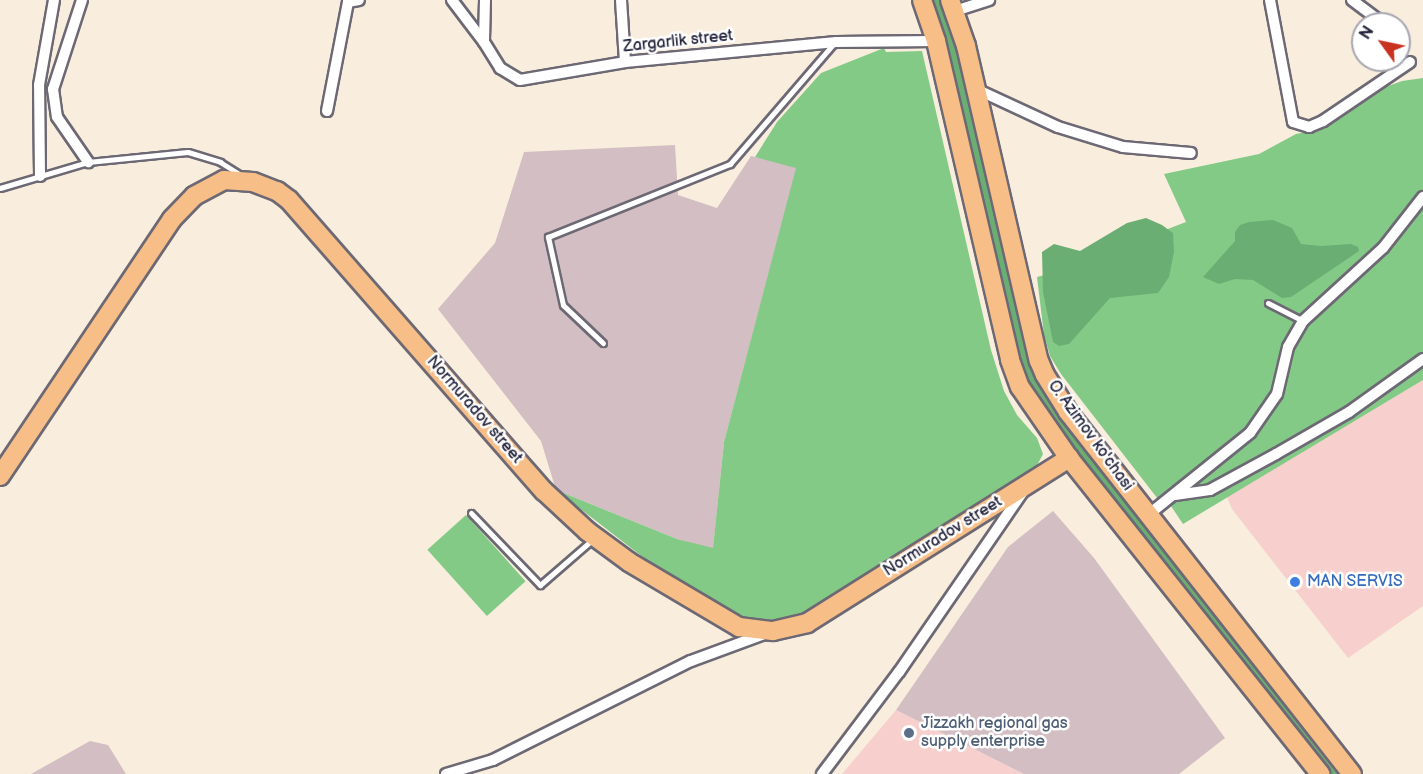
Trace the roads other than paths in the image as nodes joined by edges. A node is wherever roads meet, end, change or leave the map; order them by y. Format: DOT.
graph roads {
  1 [pos="54,0"];
  2 [pos="359,0"];
  3 [pos="452,0"];
  4 [pos="485,0"];
  5 [pos="621,0"];
  6 [pos="922,0"];
  7 [pos="989,0"];
  8 [pos="1270,0"];
  9 [pos="1352,0"];
  10 [pos="82,1"];
  11 [pos="953,6"];
  12 [pos="1368,12"];
  13 [pos="936,41"];
  14 [pos="484,42"];
  15 [pos="836,42"];
  16 [pos="625,62"];
  17 [pos="1395,72"];
  18 [pos="976,89"];
  19 [pos="327,111"];
  20 [pos="1191,153"];
  21 [pos="88,162"];
  22 [pos="39,176"];
  23 [pos="253,182"];
  24 [pos="0,188"];
  25 [pos="1423,197"];
  26 [pos="1268,303"];
  27 [pos="1304,321"];
  28 [pos="603,343"];
  29 [pos="1423,359"];
  30 [pos="1069,458"];
  31 [pos="0,476"];
  32 [pos="1031,482"];
  33 [pos="1174,495"];
  34 [pos="471,513"];
  35 [pos="1149,515"];
  36 [pos="596,537"];
  37 [pos="773,631"];
  38 [pos="1300,709"];
  39 [pos="1280,724"];
  40 [pos="446,774"];
  41 [pos="822,774"];
  42 [pos="1320,774"];
  43 [pos="1352,774"];
  1 -- 22 [label="street"];
  2 -- 19 [label="street"];
  3 -- 14 [label="street, Zargarlik street"];
  4 -- 14 [label="street"];
  5 -- 16 [label="street"];
  6 -- 13 [label="main road, O. Azimov ko'chasi"];
  7 -- 11 [label="street"];
  8 -- 17 [label="street"];
  9 -- 12 [label="street"];
  10 -- 21 [label="street"];
  11 -- 18 [label="main road, O. Azimov ko'chasi"];
  13 -- 15 [label="street, Zargarlik street"];
  13 -- 30 [label="main road, O. Azimov ko'chasi"];
  14 -- 16 [label="street, Zargarlik street"];
  15 -- 16 [label="street, Zargarlik street"];
  15 -- 28 [label="lane"];
  18 -- 20 [label="street"];
  18 -- 35 [label="main road, O. Azimov ko'chasi"];
  21 -- 22 [label="lane"];
  21 -- 23 [label="lane"];
  22 -- 24 [label="lane"];
  23 -- 31 [label="main road, Normuradov street"];
  23 -- 36 [label="main road, Normuradov street"];
  25 -- 27 [label="street"];
  26 -- 27 [label="lane"];
  27 -- 33 [label="street"];
  29 -- 33 [label="street"];
  30 -- 32 [label="main road, Normuradov street"];
  30 -- 39 [label="main road, O. Azimov ko'chasi"];
  32 -- 37 [label="main road, Normuradov street"];
  32 -- 41 [label="street"];
  33 -- 35 [label="street"];
  34 -- 36 [label="lane"];
  35 -- 38 [label="main road, O. Azimov ko'chasi"];
  36 -- 37 [label="main road, Normuradov street"];
  37 -- 40 [label="street"];
  38 -- 39 [label="main road"];
  38 -- 43 [label="main road, O. Azimov ko'chasi"];
  39 -- 42 [label="main road, O. Azimov ko'chasi"];
}
